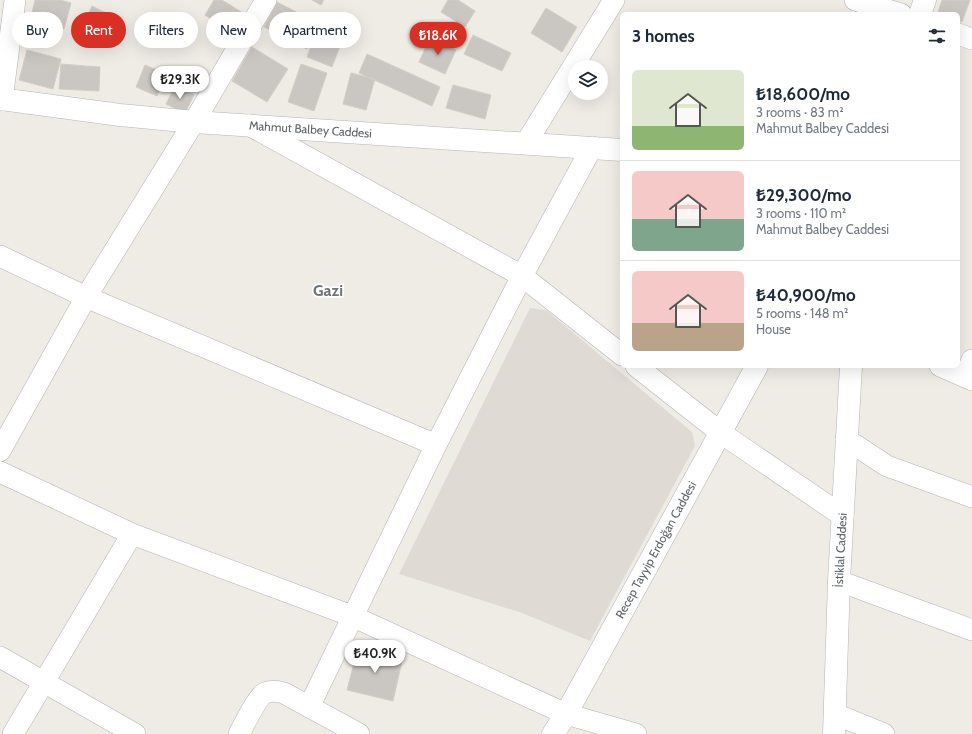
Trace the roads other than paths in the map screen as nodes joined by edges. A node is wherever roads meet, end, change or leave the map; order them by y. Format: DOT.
graph roads {
  1 [pos="15,0"];
  2 [pos="266,0"];
  3 [pos="614,0"];
  4 [pos="855,0"];
  5 [pos="925,0"];
  6 [pos="894,12"];
  7 [pos="921,12"];
  8 [pos="960,35"];
  9 [pos="972,39"];
  10 [pos="1,100"];
  11 [pos="194,122"];
  12 [pos="250,125"];
  13 [pos="526,143"];
  14 [pos="592,147"];
  15 [pos="620,150"];
  16 [pos="0,256"];
  17 [pos="522,276"];
  18 [pos="86,297"];
  19 [pos="620,353"];
  20 [pos="639,368"];
  21 [pos="756,368"];
  22 [pos="851,368"];
  23 [pos="950,368"];
  24 [pos="970,372"];
  25 [pos="721,433"];
  26 [pos="846,439"];
  27 [pos="436,445"];
  28 [pos="0,451"];
  29 [pos="0,472"];
  30 [pos="972,497"];
  31 [pos="843,516"];
  32 [pos="132,534"];
  33 [pos="839,581"];
  34 [pos="352,616"];
  35 [pos="972,630"];
  36 [pos="0,657"];
  37 [pos="43,683"];
  38 [pos="309,707"];
  39 [pos="566,714"];
  40 [pos="834,724"];
  41 [pos="12,734"];
  42 [pos="135,734"];
  43 [pos="239,734"];
  44 [pos="359,734"];
  45 [pos="554,734"];
  46 [pos="636,734"];
  47 [pos="884,734"];
  1 -- 10 [label="street"];
  2 -- 11 [label="street"];
  3 -- 13 [label="street"];
  4 -- 6 [label="street"];
  5 -- 7 [label="street"];
  8 -- 9 [label="street"];
  10 -- 11 [label="street, Mahmut Balbey Caddesi"];
  11 -- 12 [label="street, Mahmut Balbey Caddesi"];
  11 -- 18 [label="street"];
  12 -- 13 [label="street, Mahmut Balbey Caddesi"];
  12 -- 17 [label="street"];
  13 -- 14 [label="street, Mahmut Balbey Caddesi"];
  14 -- 15 [label="street, Mahmut Balbey Caddesi"];
  14 -- 17 [label="street"];
  16 -- 18 [label="street"];
  17 -- 19 [label="street"];
  17 -- 27 [label="street"];
  18 -- 27 [label="street"];
  18 -- 28 [label="street"];
  20 -- 25 [label="street"];
  21 -- 25 [label="street, Recep Tayyip Erdoğan Caddesi"];
  22 -- 26 [label="street, İstiklal Caddesi"];
  23 -- 24 [label="street"];
  25 -- 31 [label="street"];
  25 -- 39 [label="street, Recep Tayyip Erdoğan Caddesi"];
  26 -- 30 [label="street"];
  26 -- 31 [label="street, İstiklal Caddesi"];
  27 -- 34 [label="street"];
  29 -- 32 [label="street"];
  31 -- 33 [label="street, İstiklal Caddesi"];
  32 -- 34 [label="street"];
  32 -- 37 [label="street"];
  33 -- 35 [label="street"];
  33 -- 40 [label="street, İstiklal Caddesi"];
  34 -- 38 [label="street"];
  34 -- 39 [label="street"];
  36 -- 37 [label="street"];
  37 -- 41 [label="street"];
  37 -- 42 [label="street"];
  38 -- 43 [label="street"];
  38 -- 44 [label="street"];
  39 -- 45 [label="street, Recep Tayyip Erdoğan Caddesi"];
  39 -- 46 [label="street"];
  40 -- 47 [label="street"];
}
